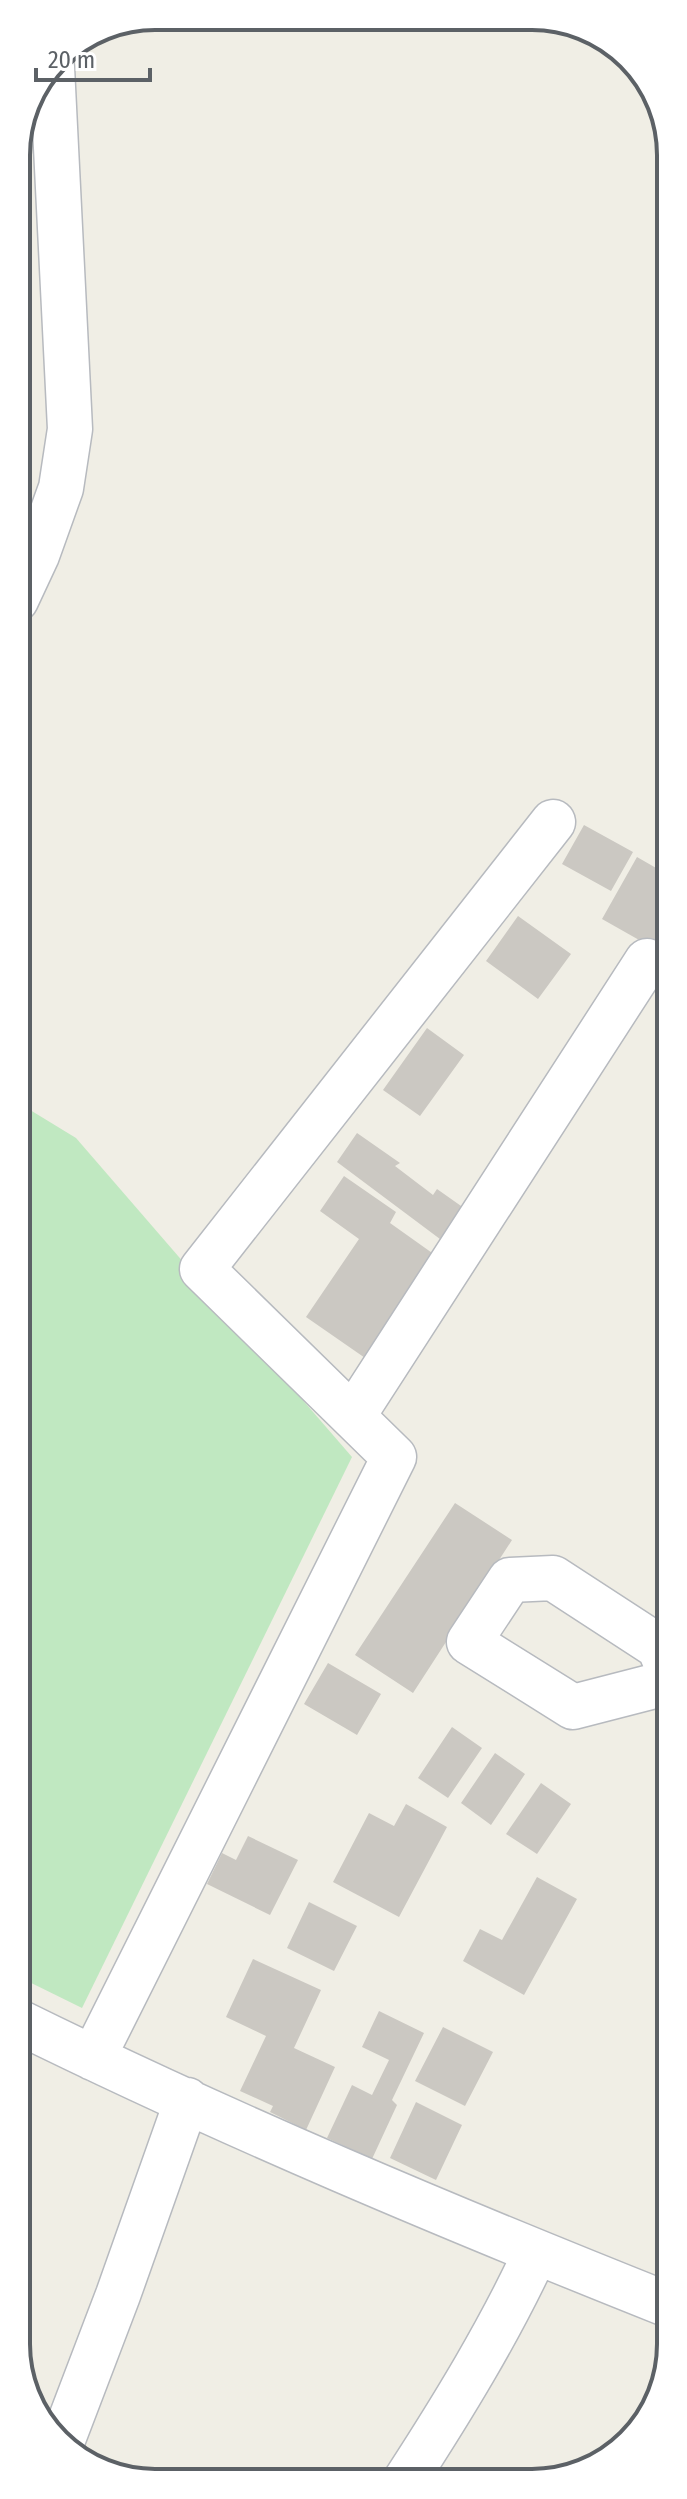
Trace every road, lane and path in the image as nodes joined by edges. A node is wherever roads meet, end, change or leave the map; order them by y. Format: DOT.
graph roads {
  1 [pos="53,84"];
  2 [pos="30,570"];
  3 [pos="553,822"];
  4 [pos="647,961"];
  5 [pos="353,1416"];
  6 [pos="657,1646"];
  7 [pos="657,1685"];
  8 [pos="30,2027"];
  9 [pos="93,2058"];
  10 [pos="187,2100"];
  11 [pos="536,2252"];
  12 [pos="657,2300"];
  13 [pos="66,2431"];
  14 [pos="413,2469"];
  1 -- 2 [label="street"];
  3 -- 5 [label="street"];
  4 -- 5 [label="street"];
  5 -- 9 [label="street"];
  6 -- 7 [label="street"];
  8 -- 9 [label="street"];
  9 -- 10 [label="street"];
  10 -- 11 [label="street"];
  10 -- 13 [label="street"];
  11 -- 12 [label="street"];
  11 -- 14 [label="street"];
}
